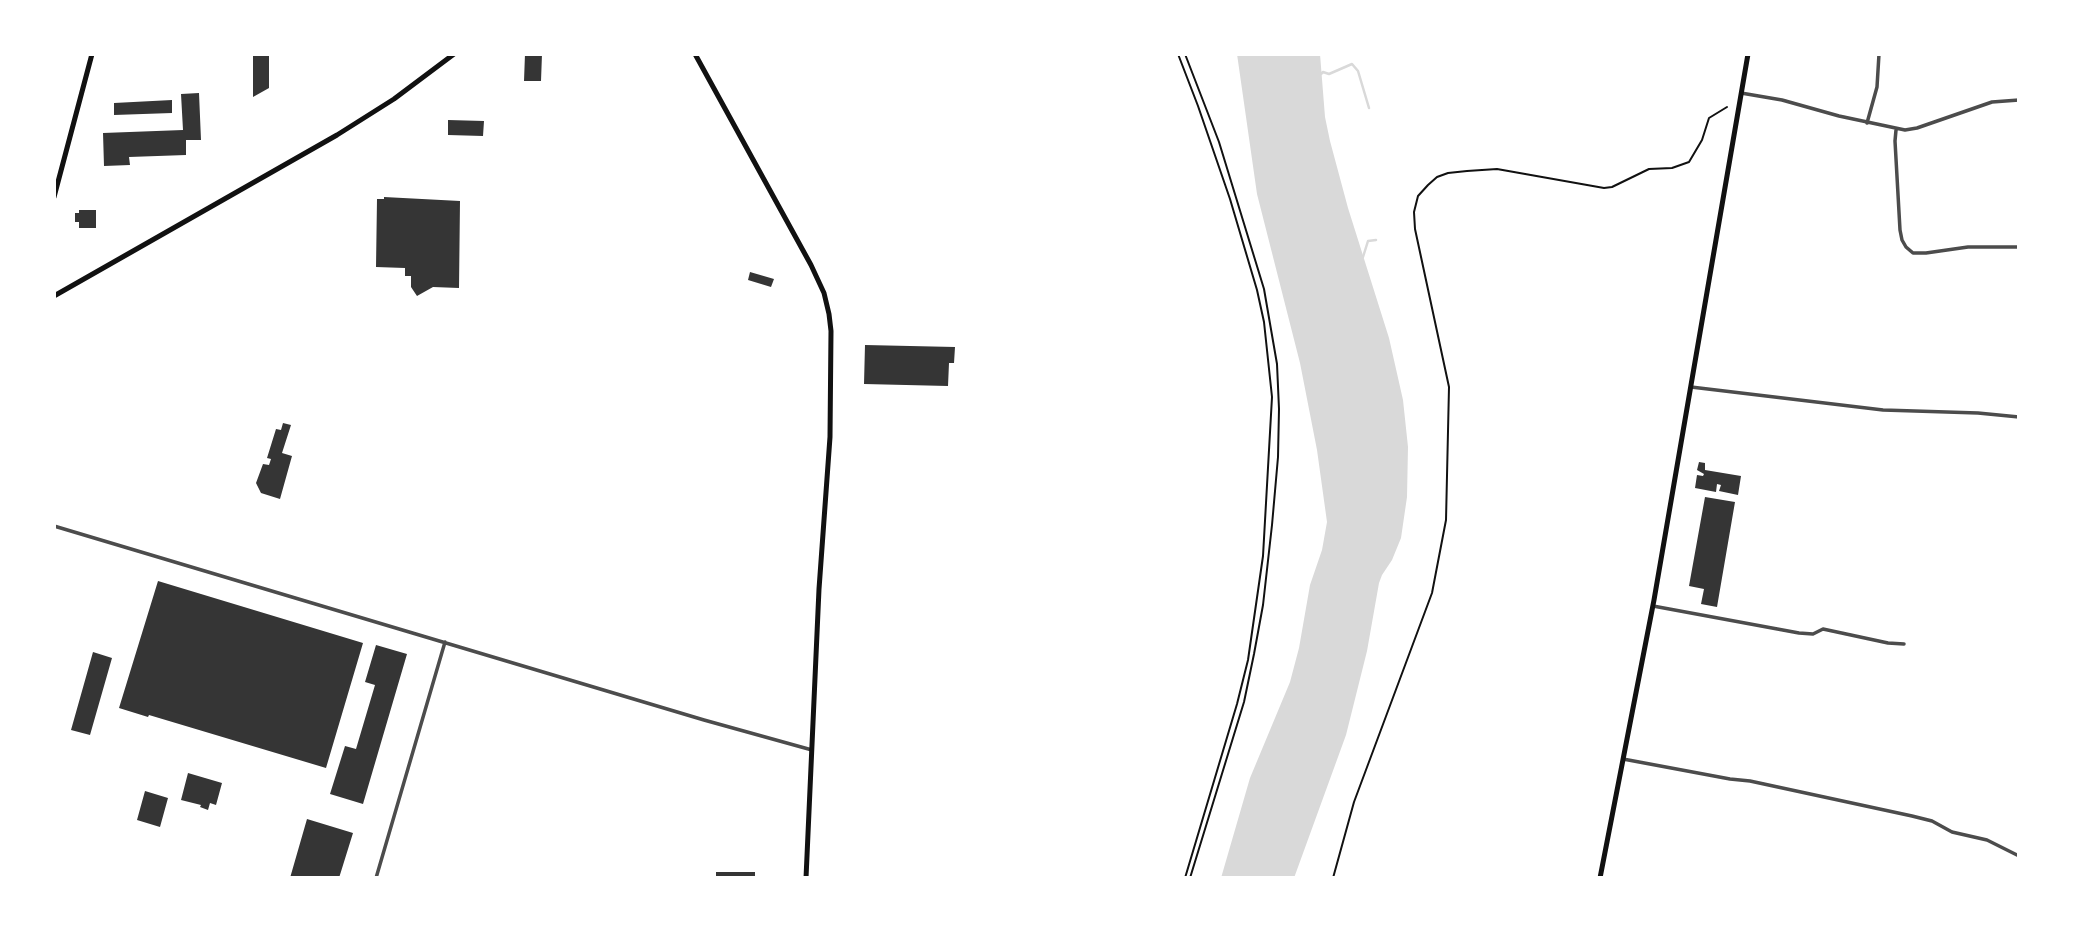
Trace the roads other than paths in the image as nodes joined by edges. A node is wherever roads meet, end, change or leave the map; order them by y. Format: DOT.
graph roads {
  1 [pos="92,54"];
  2 [pos="454,54"];
  3 [pos="695,54"];
  4 [pos="1748,54"];
  5 [pos="1880,54"];
  6 [pos="1741,93"];
  7 [pos="2019,100"];
  8 [pos="1867,122"];
  9 [pos="1896,130"];
  10 [pos="54,197"];
  11 [pos="2019,247"];
  12 [pos="54,289"];
  13 [pos="66,289"];
  14 [pos="54,296"];
  15 [pos="1691,387"];
  16 [pos="2019,417"];
  17 [pos="54,526"];
  18 [pos="1653,606"];
  19 [pos="445,642"];
  20 [pos="1904,644"];
  21 [pos="812,750"];
  22 [pos="1623,759"];
  23 [pos="2019,856"];
  24 [pos="376,878"];
  25 [pos="806,878"];
  26 [pos="1600,878"];
  1 -- 10 [label="main road"];
  2 -- 13 [label="main road"];
  3 -- 21 [label="main road"];
  4 -- 6 [label="main road"];
  5 -- 8 [label="street"];
  6 -- 8 [label="street"];
  6 -- 15 [label="main road"];
  7 -- 9 [label="street"];
  8 -- 9 [label="street"];
  9 -- 11 [label="street"];
  12 -- 13 [label="main road"];
  13 -- 14 [label="main road"];
  15 -- 16 [label="street"];
  15 -- 18 [label="main road"];
  17 -- 19 [label="street"];
  18 -- 20 [label="street"];
  18 -- 22 [label="main road"];
  19 -- 21 [label="street"];
  19 -- 24 [label="street"];
  21 -- 25 [label="main road"];
  22 -- 23 [label="street"];
  22 -- 26 [label="main road"];
}
